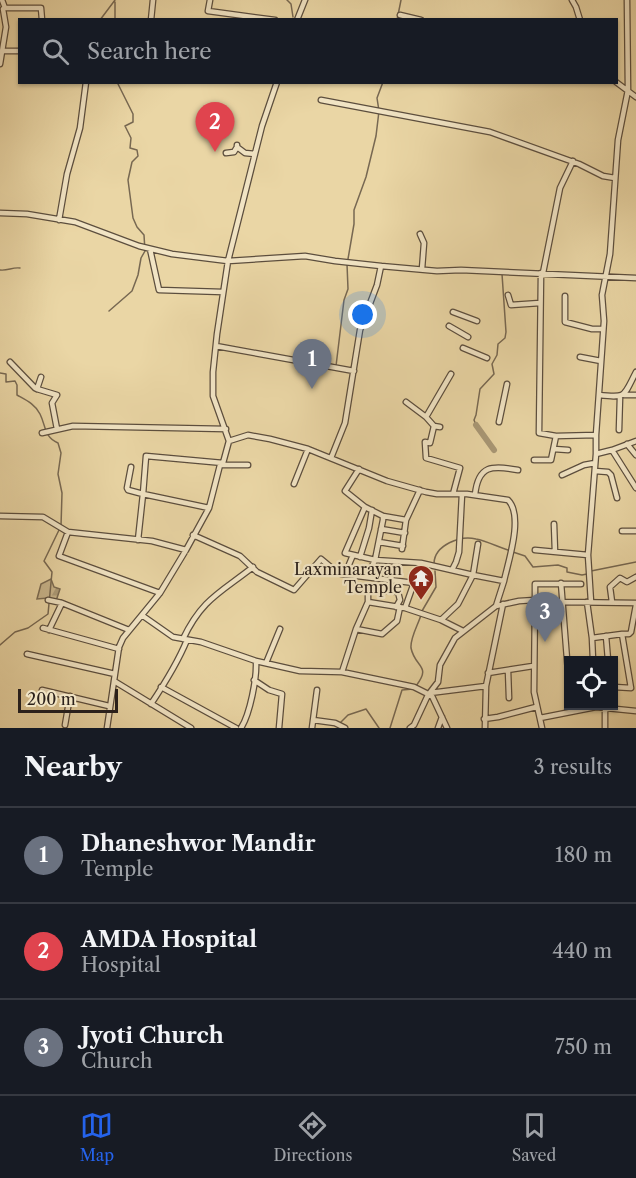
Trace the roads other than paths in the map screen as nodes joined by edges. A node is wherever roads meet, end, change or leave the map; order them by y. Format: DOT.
graph roads {
  1 [pos="2,0"];
  2 [pos="153,0"];
  3 [pos="210,0"];
  4 [pos="305,0"];
  5 [pos="573,0"];
  6 [pos="627,1"];
  7 [pos="636,2"];
  8 [pos="5,8"];
  9 [pos="400,15"];
  10 [pos="42,18"];
  11 [pos="151,18"];
  12 [pos="260,18"];
  13 [pos="298,18"];
  14 [pos="413,18"];
  15 [pos="579,18"];
  16 [pos="2,51"];
  17 [pos="18,51"];
  18 [pos="0,64"];
  19 [pos="618,83"];
  20 [pos="86,84"];
  21 [pos="276,84"];
  22 [pos="628,90"];
  23 [pos="636,97"];
  24 [pos="321,100"];
  25 [pos="226,153"];
  26 [pos="255,154"];
  27 [pos="573,161"];
  28 [pos="615,178"];
  29 [pos="0,213"];
  30 [pos="59,220"];
  31 [pos="420,234"];
  32 [pos="150,249"];
  33 [pos="228,261"];
  34 [pos="381,266"];
  35 [pos="422,269"];
  36 [pos="542,273"];
  37 [pos="604,277"];
  38 [pos="636,278"];
  39 [pos="223,292"];
  40 [pos="508,295"];
  41 [pos="565,296"];
  42 [pos="540,303"];
  43 [pos="453,312"];
  44 [pos="477,321"];
  45 [pos="449,326"];
  46 [pos="603,329"];
  47 [pos="468,337"];
  48 [pos="216,346"];
  49 [pos="463,348"];
  50 [pos="580,357"];
  51 [pos="487,358"];
  52 [pos="601,361"];
  53 [pos="10,362"];
  54 [pos="354,371"];
  55 [pos="636,372"];
  56 [pos="451,374"];
  57 [pos="41,377"];
  58 [pos="507,384"];
  59 [pos="37,389"];
  60 [pos="636,395"];
  61 [pos="599,396"];
  62 [pos="622,396"];
  63 [pos="406,402"];
  64 [pos="426,417"];
  65 [pos="499,422"];
  66 [pos="57,429"];
  67 [pos="226,429"];
  68 [pos="619,430"];
  69 [pos="42,433"];
  70 [pos="597,435"];
  71 [pos="556,436"];
  72 [pos="229,441"];
  73 [pos="636,441"];
  74 [pos="627,444"];
  75 [pos="308,449"];
  76 [pos="554,449"];
  77 [pos="568,450"];
  78 [pos="612,450"];
  79 [pos="596,454"];
  80 [pos="636,455"];
  81 [pos="331,458"];
  82 [pos="534,460"];
  83 [pos="595,463"];
  84 [pos="221,464"];
  85 [pos="248,465"];
  86 [pos="131,467"];
  87 [pos="359,469"];
  88 [pos="518,470"];
  89 [pos="595,471"];
  90 [pos="562,475"];
  91 [pos="294,484"];
  92 [pos="636,488"];
  93 [pos="420,490"];
  94 [pos="143,494"];
  95 [pos="453,494"];
  96 [pos="462,494"];
  97 [pos="475,495"];
  98 [pos="617,498"];
  99 [pos="365,507"];
  100 [pos="209,508"];
  101 [pos="372,510"];
  102 [pos="0,516"];
  103 [pos="383,516"];
  104 [pos="406,520"];
  105 [pos="554,524"];
  106 [pos="381,530"];
  107 [pos="622,531"];
  108 [pos="636,531"];
  109 [pos="68,532"];
  110 [pos="405,533"];
  111 [pos="193,536"];
  112 [pos="138,540"];
  113 [pos="379,542"];
  114 [pos="478,544"];
  115 [pos="186,550"];
  116 [pos="535,550"];
  117 [pos="555,552"];
  118 [pos="353,555"];
  119 [pos="588,555"];
  120 [pos="360,557"];
  121 [pos="375,560"];
  122 [pos="396,562"];
  123 [pos="421,563"];
  124 [pos="253,567"];
  125 [pos="452,570"];
  126 [pos="345,574"];
  127 [pos="473,574"];
  128 [pos="367,577"];
  129 [pos="636,577"];
  130 [pos="390,580"];
  131 [pos="504,581"];
  132 [pos="414,583"];
  133 [pos="561,584"];
  134 [pos="581,584"];
  135 [pos="160,593"];
  136 [pos="48,600"];
  137 [pos="535,600"];
  138 [pos="368,602"];
  139 [pos="563,602"];
  140 [pos="589,602"];
  141 [pos="612,602"];
  142 [pos="62,603"];
  143 [pos="502,604"];
  144 [pos="636,604"];
  145 [pos="496,606"];
  146 [pos="400,607"];
  147 [pos="142,616"];
  148 [pos="441,620"];
  149 [pos="43,628"];
  150 [pos="356,628"];
  151 [pos="280,629"];
  152 [pos="50,630"];
  153 [pos="129,630"];
  154 [pos="463,631"];
  155 [pos="621,634"];
  156 [pos="606,636"];
  157 [pos="592,638"];
  158 [pos="185,639"];
  159 [pos="119,649"];
  160 [pos="27,654"];
  161 [pos="567,656"];
  162 [pos="593,656"];
  163 [pos="608,656"];
  164 [pos="256,661"];
  165 [pos="266,663"];
  166 [pos="533,666"];
  167 [pos="508,670"];
  168 [pos="342,672"];
  169 [pos="488,673"];
  170 [pos="115,677"];
  171 [pos="254,680"];
  172 [pos="486,686"];
  173 [pos="161,687"];
  174 [pos="618,687"];
  175 [pos="42,690"];
  176 [pos="317,690"];
  177 [pos="429,694"];
  178 [pos="70,696"];
  179 [pos="509,698"];
  180 [pos="151,704"];
  181 [pos="110,706"];
  182 [pos="536,707"];
  183 [pos="618,709"];
  184 [pos="581,710"];
  185 [pos="605,710"];
  186 [pos="636,711"];
  187 [pos="570,713"];
  188 [pos="442,717"];
  189 [pos="540,718"];
  190 [pos="484,719"];
  191 [pos="313,720"];
  192 [pos="65,725"];
  193 [pos="107,728"];
  194 [pos="190,728"];
  195 [pos="236,728"];
  196 [pos="241,728"];
  197 [pos="279,728"];
  198 [pos="312,728"];
  199 [pos="345,728"];
  200 [pos="410,728"];
  201 [pos="438,728"];
  202 [pos="447,728"];
  203 [pos="485,728"];
  204 [pos="542,728"];
  205 [pos="605,728"];
  1 -- 8 [label="street"];
  2 -- 11 [label="street"];
  3 -- 12 [label="street"];
  4 -- 13 [label="street"];
  5 -- 15 [label="street"];
  6 -- 7 [label="street"];
  6 -- 22 [label="street"];
  8 -- 10 [label="street"];
  8 -- 16 [label="street"];
  9 -- 14 [label="street"];
  16 -- 17 [label="street"];
  16 -- 18 [label="street"];
  19 -- 22 [label="street"];
  20 -- 30 [label="street"];
  21 -- 26 [label="street"];
  22 -- 23 [label="street"];
  22 -- 28 [label="street"];
  24 -- 27 [label="street"];
  25 -- 26 [label="street"];
  26 -- 33 [label="street"];
  27 -- 28 [label="street"];
  27 -- 36 [label="street"];
  28 -- 37 [label="street"];
  29 -- 30 [label="street"];
  30 -- 32 [label="street"];
  31 -- 35 [label="street"];
  32 -- 33 [label="street"];
  32 -- 39 [label="street"];
  33 -- 34 [label="street"];
  33 -- 39 [label="street"];
  34 -- 35 [label="street"];
  34 -- 54 [label="street"];
  35 -- 36 [label="street"];
  36 -- 37 [label="street"];
  36 -- 42 [label="street"];
  37 -- 38 [label="street"];
  37 -- 46 [label="street"];
  39 -- 48 [label="street"];
  40 -- 42 [label="street"];
  41 -- 46 [label="street"];
  42 -- 71 [label="street"];
  43 -- 44 [label="street"];
  45 -- 47 [label="street"];
  46 -- 52 [label="street"];
  48 -- 54 [label="street"];
  48 -- 67 [label="street"];
  49 -- 51 [label="street"];
  50 -- 52 [label="street"];
  52 -- 61 [label="street"];
  53 -- 59 [label="street"];
  54 -- 81 [label="street"];
  55 -- 62 [label="street"];
  56 -- 64 [label="street"];
  57 -- 59 [label="street"];
  58 -- 65 [label="street"];
  59 -- 66 [label="street"];
  60 -- 62 [label="street"];
  61 -- 62 [label="street"];
  61 -- 70 [label="street"];
  62 -- 68 [label="street"];
  63 -- 64 [label="street"];
  64 -- 95 [label="street"];
  66 -- 67 [label="street"];
  66 -- 69 [label="street"];
  67 -- 72 [label="street"];
  70 -- 71 [label="street"];
  70 -- 79 [label="street"];
  71 -- 76 [label="street"];
  72 -- 75 [label="street"];
  72 -- 84 [label="street"];
  73 -- 74 [label="street"];
  74 -- 78 [label="street"];
  74 -- 80 [label="street"];
  75 -- 81 [label="street"];
  75 -- 91 [label="street"];
  76 -- 77 [label="street"];
  76 -- 82 [label="street"];
  78 -- 79 [label="street"];
  78 -- 92 [label="street"];
  79 -- 83 [label="street"];
  81 -- 87 [label="street"];
  83 -- 89 [label="street"];
  83 -- 90 [label="street"];
  84 -- 85 [label="street"];
  84 -- 94 [label="street"];
  84 -- 100 [label="street"];
  86 -- 94 [label="street"];
  87 -- 93 [label="street"];
  87 -- 99 [label="street"];
  88 -- 97 [label="street"];
  89 -- 98 [label="street"];
  89 -- 119 [label="street"];
  93 -- 95 [label="street"];
  93 -- 104 [label="street"];
  94 -- 100 [label="street"];
  94 -- 112 [label="street"];
  95 -- 96 [label="street"];
  96 -- 97 [label="street"];
  96 -- 125 [label="street"];
  97 -- 131 [label="street"];
  99 -- 101 [label="street"];
  99 -- 118 [label="street"];
  100 -- 111 [label="street"];
  101 -- 103 [label="street"];
  101 -- 120 [label="street"];
  102 -- 109 [label="street"];
  103 -- 104 [label="street"];
  103 -- 106 [label="street"];
  104 -- 110 [label="street"];
  105 -- 117 [label="street"];
  106 -- 110 [label="street"];
  106 -- 113 [label="street"];
  107 -- 108 [label="street"];
  109 -- 112 [label="street"];
  109 -- 135 [label="street"];
  110 -- 113 [label="street"];
  111 -- 115 [label="street"];
  111 -- 124 [label="street"];
  112 -- 115 [label="street"];
  113 -- 121 [label="street"];
  114 -- 127 [label="street"];
  115 -- 135 [label="street"];
  116 -- 117 [label="street"];
  117 -- 119 [label="street"];
  118 -- 120 [label="street"];
  118 -- 126 [label="street"];
  119 -- 140 [label="street"];
  120 -- 121 [label="street"];
  121 -- 122 [label="street"];
  121 -- 128 [label="street"];
  122 -- 123 [label="street"];
  122 -- 130 [label="street"];
  123 -- 125 [label="street"];
  123 -- 132 [label="street"];
  124 -- 126 [label="street"];
  124 -- 158 [label="street"];
  125 -- 127 [label="street"];
  126 -- 128 [label="street"];
  127 -- 131 [label="street"];
  127 -- 148 [label="street"];
  128 -- 130 [label="street"];
  129 -- 141 [label="street"];
  130 -- 132 [label="street"];
  131 -- 145 [label="street"];
  132 -- 146 [label="street"];
  133 -- 134 [label="street"];
  133 -- 137 [label="street"];
  133 -- 139 [label="street"];
  135 -- 147 [label="street"];
  136 -- 142 [label="street"];
  137 -- 139 [label="street"];
  137 -- 143 [label="street"];
  137 -- 166 [label="street"];
  138 -- 146 [label="street"];
  138 -- 146 [label="street"];
  138 -- 150 [label="street"];
  139 -- 140 [label="street"];
  139 -- 161 [label="street"];
  140 -- 141 [label="street"];
  140 -- 157 [label="street"];
  141 -- 144 [label="street"];
  142 -- 152 [label="street"];
  142 -- 153 [label="street"];
  143 -- 145 [label="street"];
  143 -- 169 [label="street"];
  144 -- 155 [label="street"];
  145 -- 154 [label="street"];
  146 -- 148 [label="street"];
  146 -- 150 [label="street"];
  147 -- 153 [label="street"];
  147 -- 158 [label="street"];
  148 -- 154 [label="street"];
  149 -- 152 [label="street"];
  150 -- 168 [label="street"];
  151 -- 165 [label="street"];
  152 -- 159 [label="street"];
  153 -- 159 [label="street"];
  154 -- 177 [label="street"];
  155 -- 156 [label="street"];
  155 -- 174 [label="street"];
  156 -- 157 [label="street"];
  156 -- 163 [label="street"];
  157 -- 162 [label="street"];
  158 -- 164 [label="street"];
  158 -- 173 [label="street"];
  159 -- 170 [label="street"];
  160 -- 170 [label="street"];
  164 -- 165 [label="street"];
  164 -- 171 [label="street"];
  165 -- 168 [label="street"];
  166 -- 167 [label="street"];
  166 -- 182 [label="street"];
  167 -- 169 [label="street"];
  167 -- 179 [label="street"];
  168 -- 177 [label="street"];
  169 -- 172 [label="street"];
  170 -- 180 [label="street"];
  170 -- 181 [label="street"];
  171 -- 196 [label="street"];
  171 -- 197 [label="street"];
  172 -- 177 [label="street"];
  172 -- 190 [label="street"];
  173 -- 180 [label="street"];
  173 -- 195 [label="street"];
  175 -- 178 [label="street"];
  176 -- 191 [label="street"];
  177 -- 188 [label="street"];
  177 -- 200 [label="street"];
  178 -- 181 [label="street"];
  178 -- 192 [label="street"];
  180 -- 194 [label="street"];
  181 -- 193 [label="street"];
  182 -- 189 [label="street"];
  182 -- 190 [label="street"];
  183 -- 186 [label="street"];
  184 -- 187 [label="street"];
  185 -- 205 [label="street"];
  187 -- 189 [label="street"];
  188 -- 201 [label="street"];
  188 -- 202 [label="street"];
  189 -- 204 [label="street"];
  190 -- 203 [label="street"];
  191 -- 198 [label="street"];
  191 -- 199 [label="street"];
}
